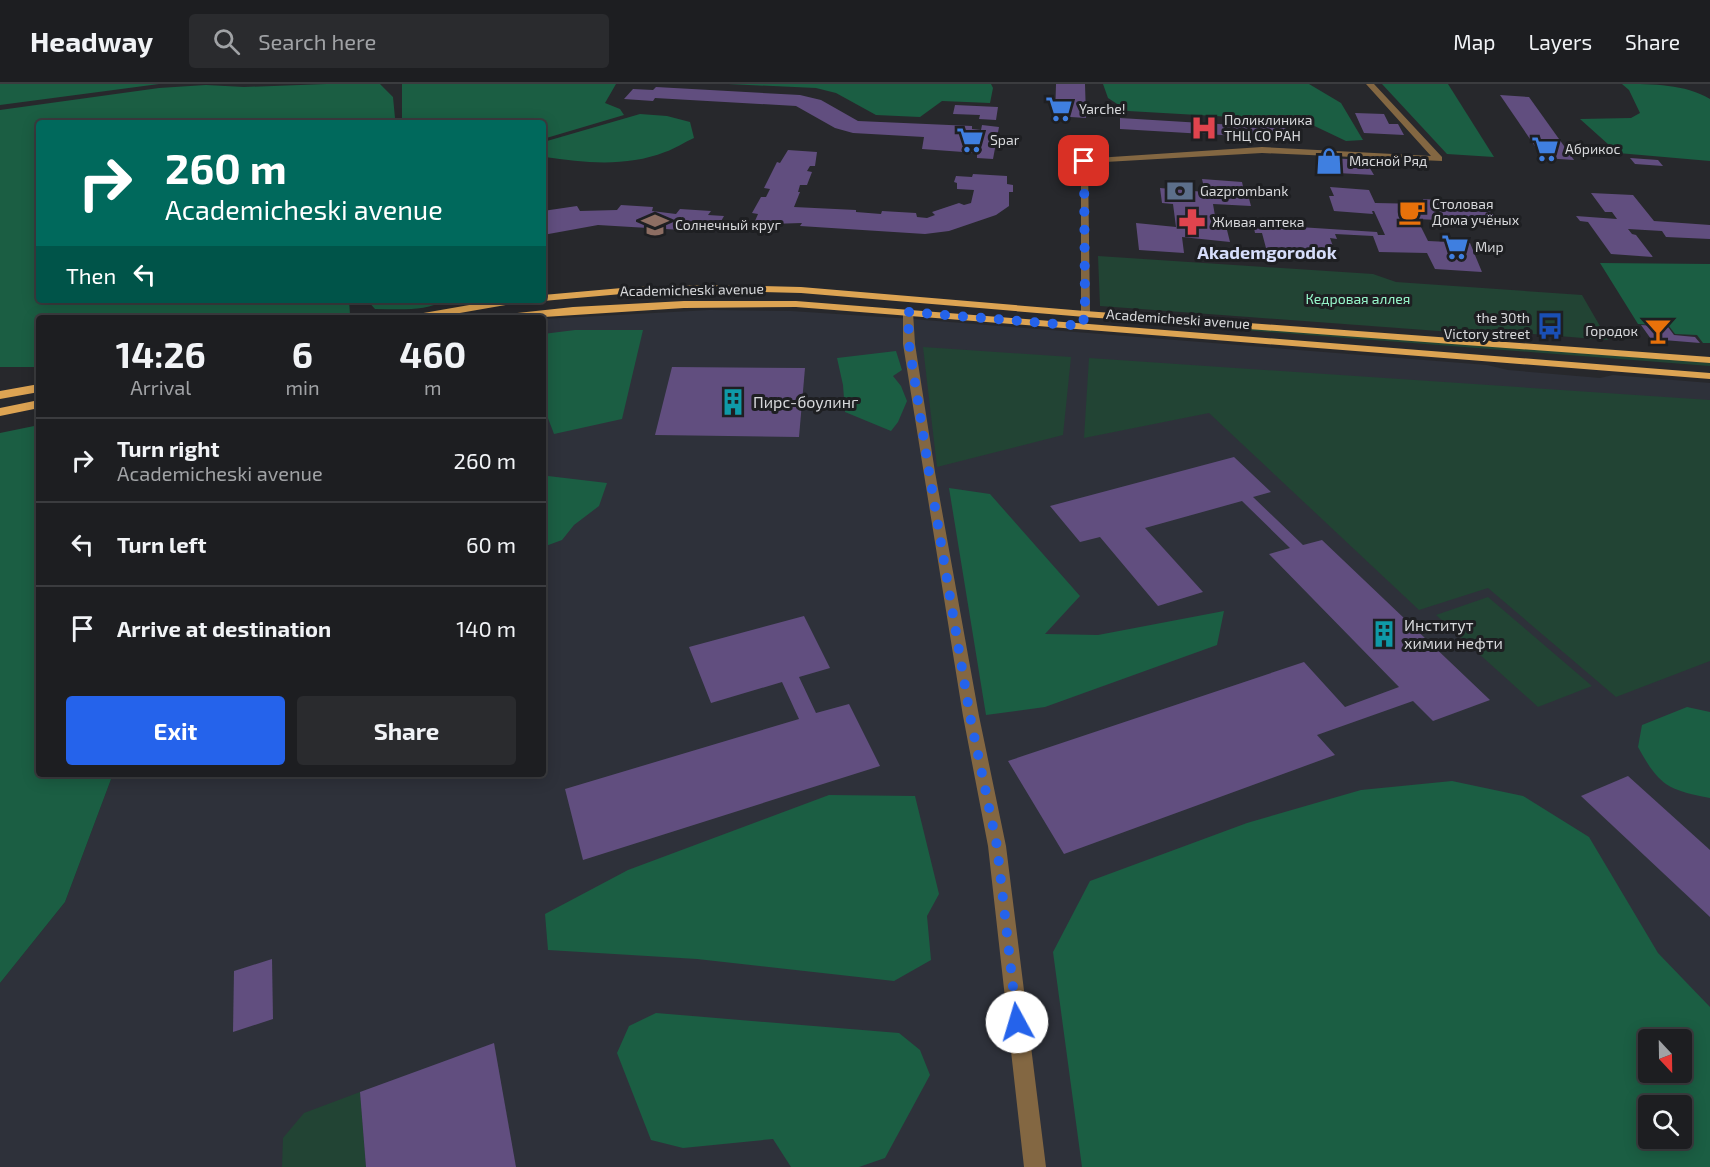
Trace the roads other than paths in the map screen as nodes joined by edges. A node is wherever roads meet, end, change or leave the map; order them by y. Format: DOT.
graph roads {
  1 [pos="1370,84"];
  2 [pos="546,297"];
  3 [pos="495,303"];
  4 [pos="480,305"];
  5 [pos="908,312"];
  6 [pos="428,315"];
  7 [pos="482,315"];
  8 [pos="527,315"];
  9 [pos="1084,320"];
  10 [pos="1710,360"];
  11 [pos="1710,376"];
  12 [pos="36,389"];
  13 [pos="0,395"];
  14 [pos="36,405"];
  15 [pos="0,412"];
  16 [pos="1035,1167"];
  1 -- 9 [label="street"];
  2 -- 9 [label="main road, Academicheski avenue"];
  3 -- 4 [label="main road"];
  4 -- 6 [label="main road"];
  4 -- 7 [label="main road"];
  5 -- 8 [label="main road, Academicheski avenue"];
  5 -- 9 [label="main road, Academicheski avenue"];
  5 -- 16 [label="street"];
  9 -- 10 [label="main road, Academicheski avenue"];
  9 -- 11 [label="main road, Academicheski avenue"];
  12 -- 13 [label="main road"];
  14 -- 15 [label="main road"];
}
